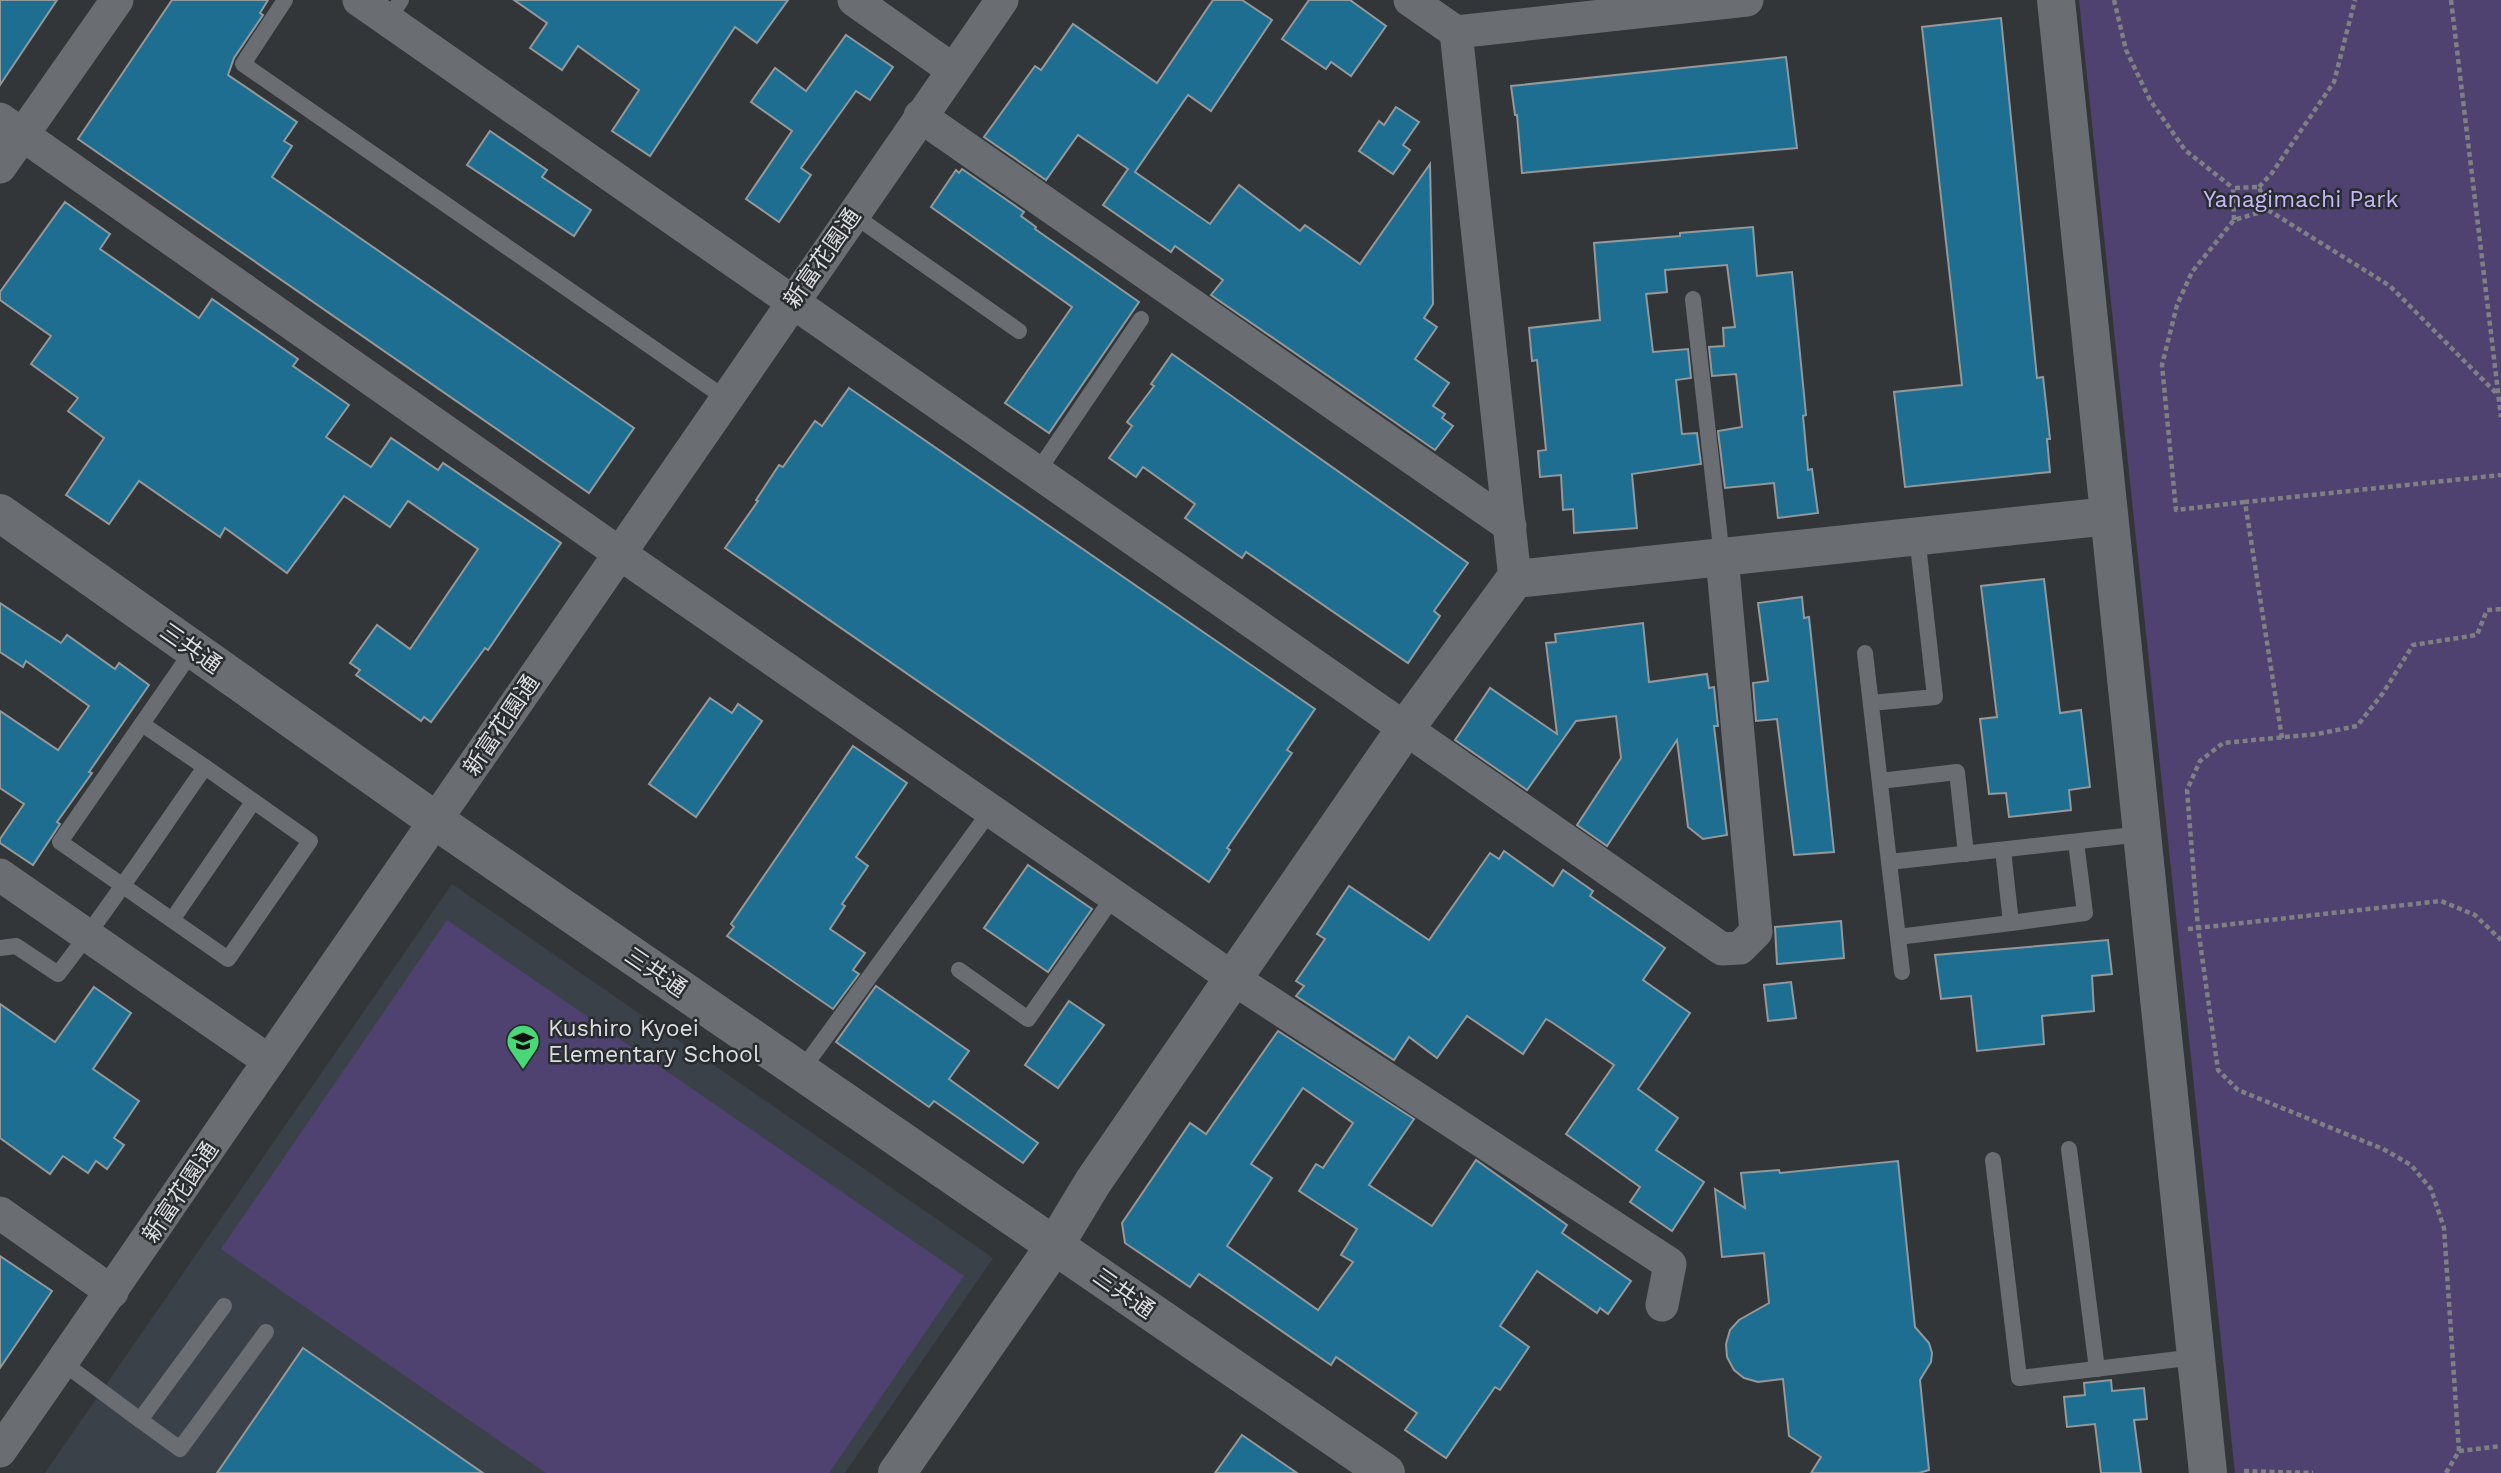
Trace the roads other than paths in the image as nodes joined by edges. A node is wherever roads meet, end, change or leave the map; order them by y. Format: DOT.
graph roads {
  1 [pos="117,0"];
  2 [pos="285,0"];
  3 [pos="359,0"];
  4 [pos="854,0"];
  5 [pos="1002,0"];
  6 [pos="1410,0"];
  7 [pos="1747,0"];
  8 [pos="2056,0"];
  9 [pos="394,10"];
  10 [pos="1456,32"];
  11 [pos="953,70"];
  12 [pos="920,116"];
  13 [pos="11,127"];
  14 [pos="0,167"];
  15 [pos="852,214"];
  16 [pos="1693,299"];
  17 [pos="792,300"];
  18 [pos="1140,319"];
  19 [pos="1019,331"];
  20 [pos="725,398"];
  21 [pos="1038,471"];
  22 [pos="0,513"];
  23 [pos="2109,516"];
  24 [pos="1510,526"];
  25 [pos="1917,536"];
  26 [pos="619,553"];
  27 [pos="1722,557"];
  28 [pos="1516,579"];
  29 [pos="193,650"];
  30 [pos="1866,653"];
  31 [pos="1871,703"];
  32 [pos="142,724"];
  33 [pos="1405,729"];
  34 [pos="205,767"];
  35 [pos="1880,780"];
  36 [pos="253,802"];
  37 [pos="991,810"];
  38 [pos="436,821"];
  39 [pos="2142,834"];
  40 [pos="2076,842"];
  41 [pos="2003,850"];
  42 [pos="1966,854"];
  43 [pos="1889,862"];
  44 [pos="0,875"];
  45 [pos="122,885"];
  46 [pos="1114,896"];
  47 [pos="172,920"];
  48 [pos="2011,923"];
  49 [pos="88,936"];
  50 [pos="1898,937"];
  51 [pos="0,948"];
  52 [pos="959,970"];
  53 [pos="1902,972"];
  54 [pos="1234,979"];
  55 [pos="269,1061"];
  56 [pos="800,1071"];
  57 [pos="2069,1149"];
  58 [pos="1993,1160"];
  59 [pos="0,1213"];
  60 [pos="1055,1245"];
  61 [pos="112,1292"];
  62 [pos="1662,1304"];
  63 [pos="224,1306"];
  64 [pos="266,1332"];
  65 [pos="2196,1357"];
  66 [pos="62,1362"];
  67 [pos="2097,1369"];
  68 [pos="140,1420"];
  69 [pos="0,1451"];
  70 [pos="2208,1472"];
  71 [pos="897,1473"];
  72 [pos="1386,1473"];
  1 -- 13 [label="street"];
  2 -- 20 [label="lane"];
  3 -- 9 [label="street"];
  4 -- 11 [label="street"];
  5 -- 11 [label="street, 新富花園通"];
  6 -- 10 [label="street"];
  7 -- 10 [label="street"];
  8 -- 23 [label="street"];
  9 -- 17 [label="street"];
  10 -- 24 [label="street"];
  11 -- 12 [label="street, 新富花園通"];
  12 -- 15 [label="street, 新富花園通"];
  12 -- 24 [label="street"];
  13 -- 14 [label="street"];
  13 -- 26 [label="street"];
  15 -- 17 [label="street, 新富花園通"];
  15 -- 19 [label="lane"];
  16 -- 27 [label="lane"];
  17 -- 20 [label="street, 新富花園通"];
  17 -- 21 [label="street"];
  18 -- 21 [label="lane"];
  20 -- 26 [label="street, 新富花園通"];
  21 -- 33 [label="street"];
  22 -- 29 [label="street, 三共通"];
  23 -- 25 [label="street"];
  23 -- 39 [label="street"];
  24 -- 28 [label="street"];
  25 -- 27 [label="street"];
  25 -- 31 [label="lane"];
  26 -- 37 [label="street"];
  26 -- 38 [label="street, 新富花園通"];
  27 -- 28 [label="street"];
  27 -- 33 [label="street"];
  28 -- 33 [label="street"];
  29 -- 32 [label="lane"];
  29 -- 38 [label="street, 三共通"];
  30 -- 31 [label="lane"];
  31 -- 35 [label="lane"];
  32 -- 34 [label="lane"];
  32 -- 45 [label="lane"];
  33 -- 54 [label="street"];
  34 -- 36 [label="lane"];
  34 -- 45 [label="lane"];
  35 -- 42 [label="lane"];
  35 -- 43 [label="lane"];
  36 -- 47 [label="lane"];
  36 -- 47 [label="lane"];
  37 -- 46 [label="street"];
  37 -- 56 [label="lane"];
  38 -- 55 [label="street, 新富花園通"];
  38 -- 56 [label="street, 三共通"];
  39 -- 40 [label="lane"];
  39 -- 65 [label="street"];
  40 -- 41 [label="lane"];
  40 -- 48 [label="lane"];
  41 -- 42 [label="lane"];
  41 -- 48 [label="lane"];
  42 -- 43 [label="lane"];
  43 -- 50 [label="lane"];
  44 -- 49 [label="street"];
  45 -- 47 [label="lane"];
  45 -- 49 [label="lane"];
  46 -- 52 [label="lane"];
  46 -- 54 [label="street"];
  48 -- 50 [label="lane"];
  49 -- 51 [label="lane"];
  49 -- 55 [label="street"];
  50 -- 53 [label="lane"];
  54 -- 60 [label="street"];
  54 -- 62 [label="street"];
  55 -- 61 [label="street, 新富花園通"];
  56 -- 60 [label="street, 三共通"];
  57 -- 67 [label="lane"];
  58 -- 67 [label="lane"];
  59 -- 61 [label="street"];
  60 -- 71 [label="street"];
  60 -- 72 [label="street, 三共通"];
  61 -- 66 [label="street, 新富花園通"];
  63 -- 68 [label="lane"];
  64 -- 68 [label="lane"];
  65 -- 67 [label="lane"];
  65 -- 70 [label="street"];
  66 -- 68 [label="lane"];
  66 -- 69 [label="street, 新富花園通"];
}
